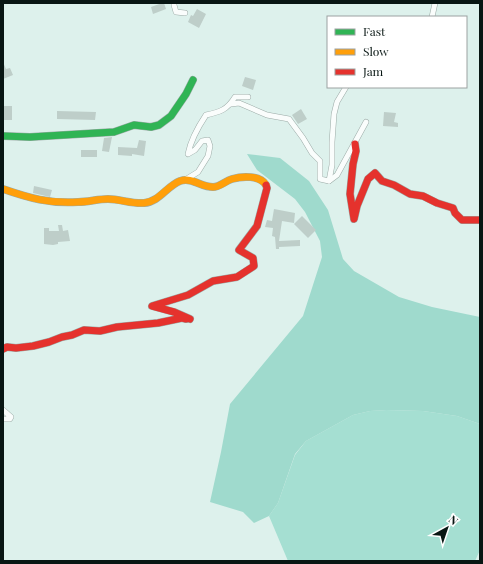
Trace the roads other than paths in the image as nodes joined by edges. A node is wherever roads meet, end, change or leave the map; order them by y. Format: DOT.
graph roads {
  1 [pos="174,3"];
  2 [pos="435,3"];
  3 [pos="185,13"];
  4 [pos="432,16"];
  5 [pos="193,80"];
  6 [pos="345,88"];
  7 [pos="248,97"];
  8 [pos="230,104"];
  9 [pos="366,122"];
  10 [pos="3,136"];
  11 [pos="355,144"];
  12 [pos="184,180"];
  13 [pos="329,181"];
  14 [pos="3,189"];
  15 [pos="480,220"];
  16 [pos="3,349"];
  17 [pos="3,410"];
  18 [pos="3,419"];
  1 -- 3 [label="street"];
  2 -- 4 [label="street"];
  5 -- 10 [label="street"];
  6 -- 13 [label="street"];
  7 -- 8 [label="street"];
  8 -- 12 [label="street"];
  8 -- 13 [label="street"];
  9 -- 11 [label="street"];
  11 -- 13 [label="street"];
  11 -- 15 [label="street"];
  12 -- 14 [label="street"];
  12 -- 16 [label="street"];
  17 -- 18 [label="street"];
}
